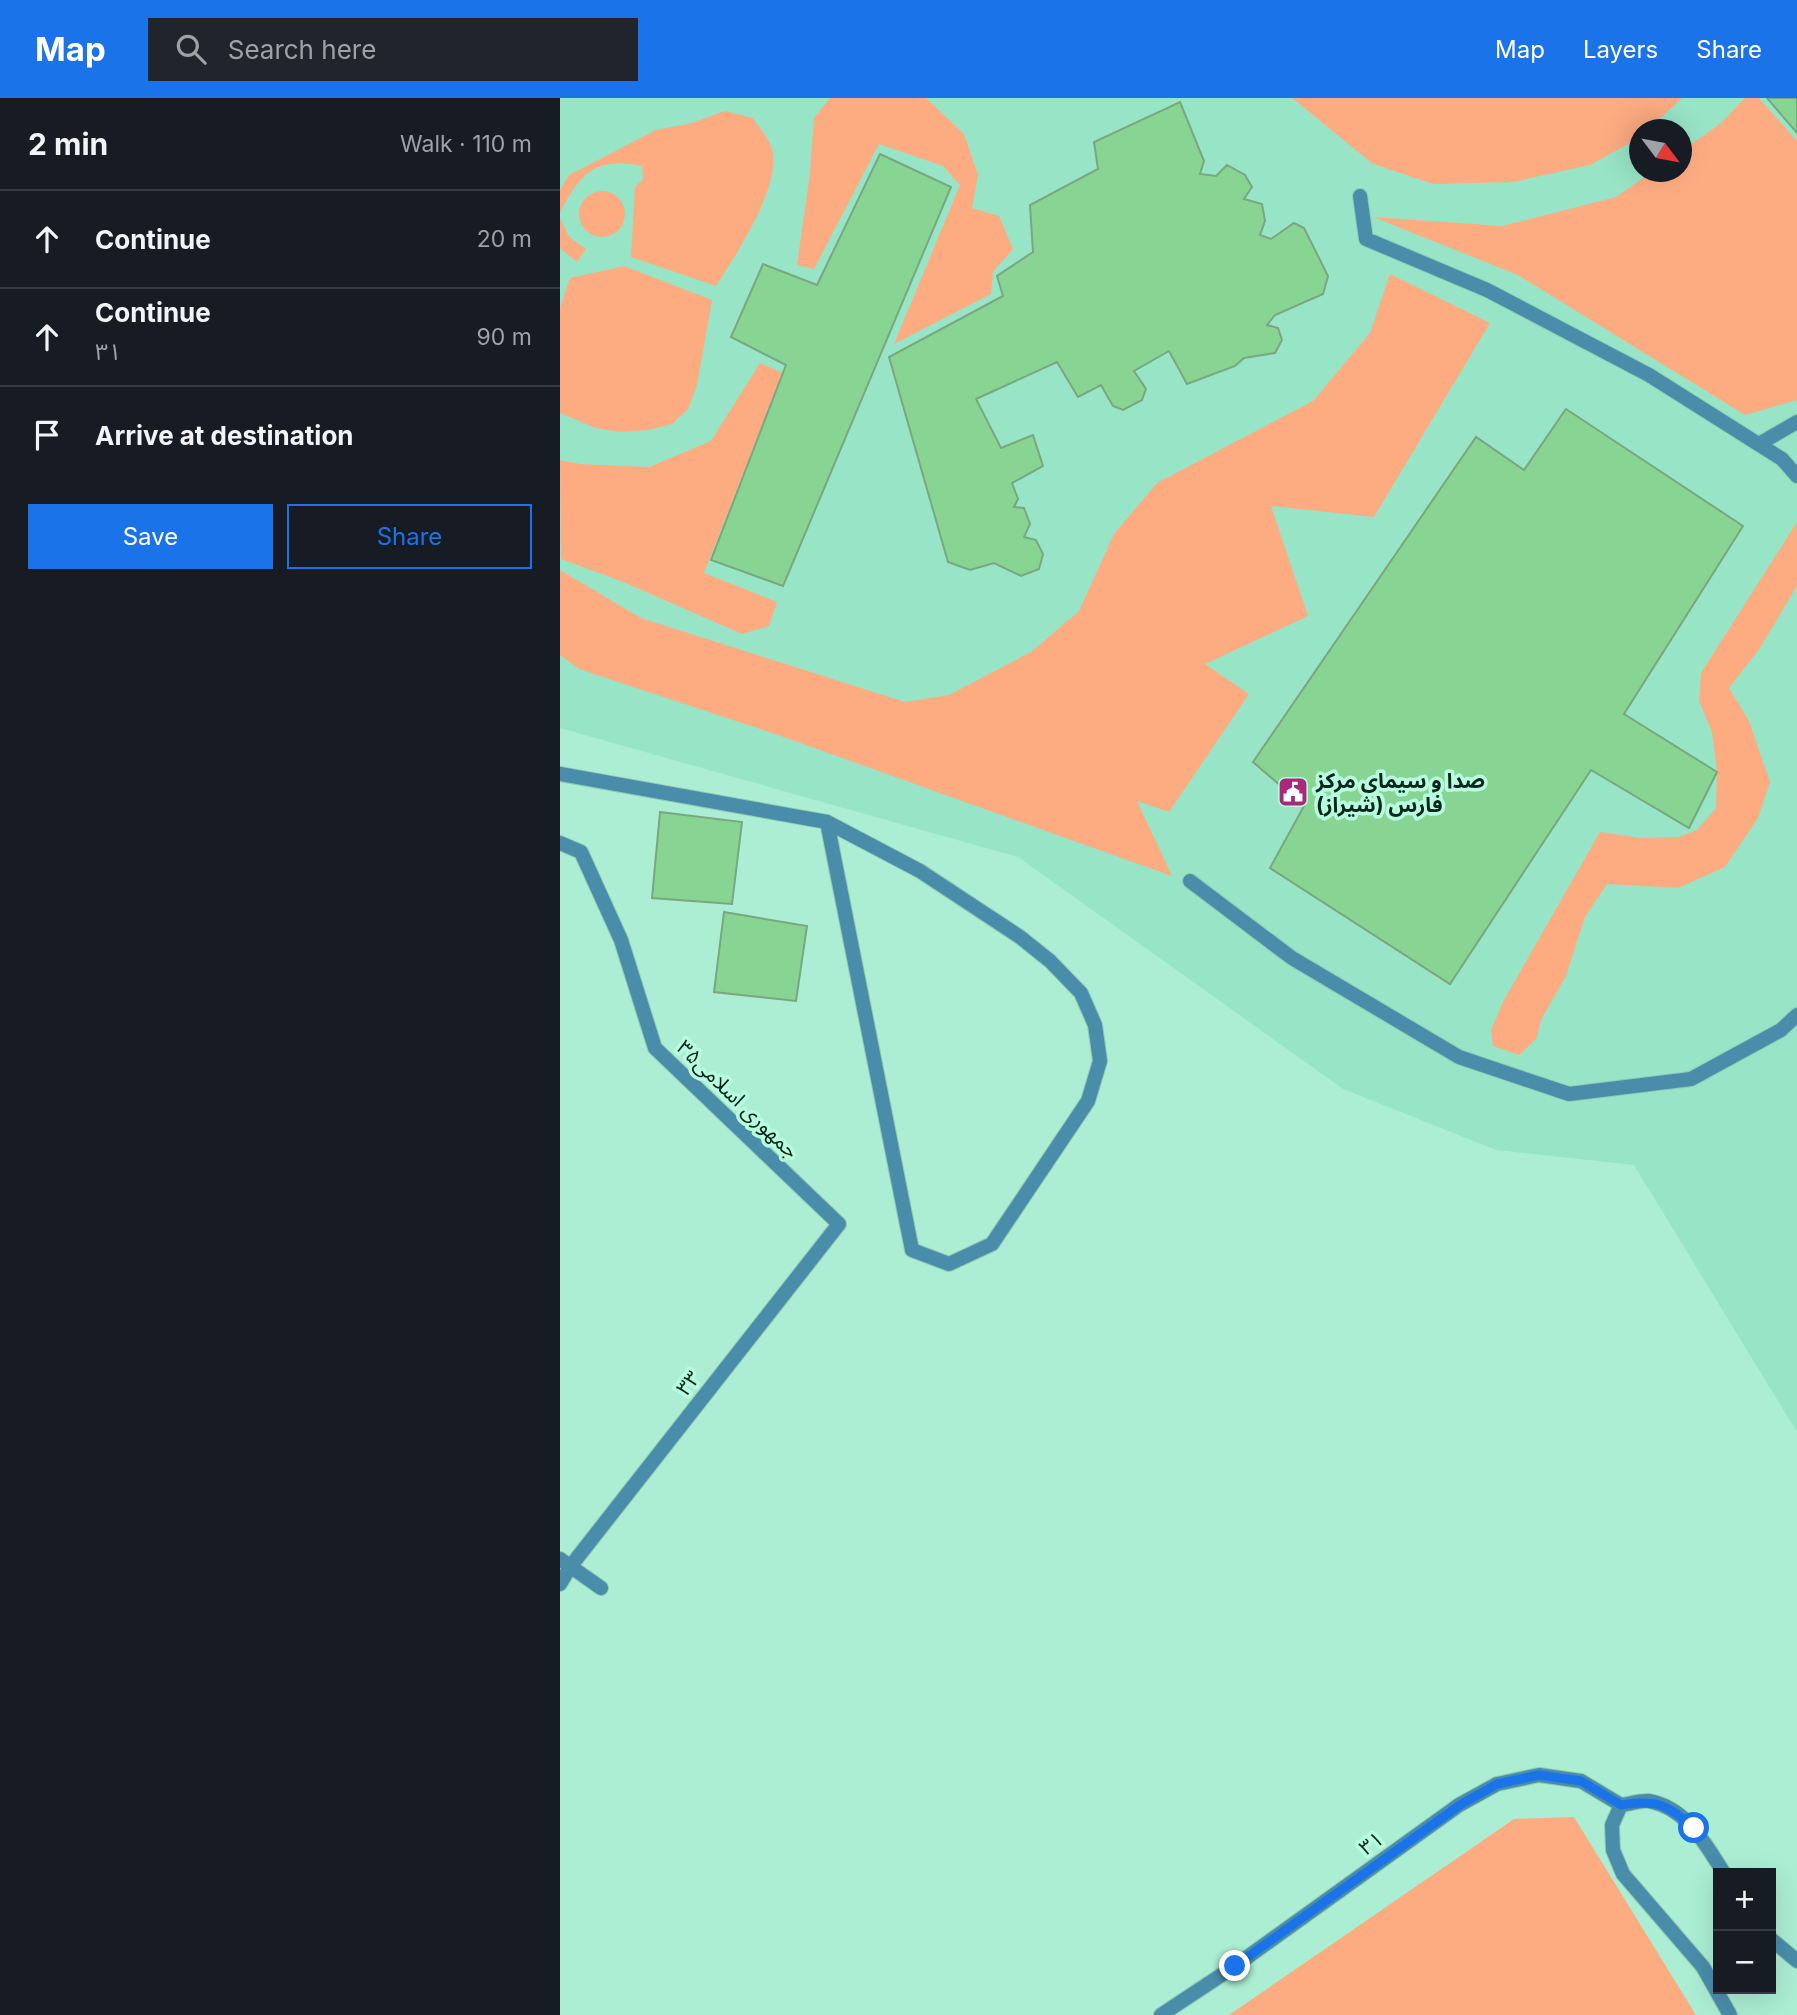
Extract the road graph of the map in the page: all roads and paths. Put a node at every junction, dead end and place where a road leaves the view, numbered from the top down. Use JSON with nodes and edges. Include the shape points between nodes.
{"nodes":[{"id":1,"x":1360,"y":195,"type":"dead end"},
{"id":2,"x":1797,"y":422,"type":"edge"},
{"id":3,"x":1759,"y":444,"type":"junction"},
{"id":4,"x":1797,"y":476,"type":"edge"},
{"id":5,"x":560,"y":774,"type":"edge"},
{"id":6,"x":827,"y":821,"type":"junction"},
{"id":7,"x":560,"y":843,"type":"edge"},
{"id":8,"x":1190,"y":881,"type":"dead end"},
{"id":9,"x":1797,"y":1014,"type":"edge"},
{"id":10,"x":839,"y":1224,"type":"joint"},
{"id":11,"x":565,"y":1563,"type":"edge"},
{"id":12,"x":560,"y":1584,"type":"edge"},
{"id":13,"x":601,"y":1588,"type":"dead end"},
{"id":14,"x":1621,"y":1805,"type":"junction"},
{"id":15,"x":1721,"y":1868,"type":"edge"},
{"id":16,"x":1776,"y":1943,"type":"edge"},
{"id":17,"x":1797,"y":1961,"type":"edge"},
{"id":18,"x":1161,"y":2015,"type":"edge"},
{"id":19,"x":1730,"y":2015,"type":"edge"}],
"edges":[{"from":1,"to":3,"type":"street","via":[[1366,239],[1487,290],[1648,375]]},
{"from":2,"to":3,"type":"street"},
{"from":3,"to":4,"type":"street"},
{"from":5,"to":6,"type":"street"},
{"from":6,"to":6,"type":"street","via":[[920,871],[1020,937],[1081,993],[1095,1025],[1100,1061],[1088,1101],[992,1244],[949,1264],[912,1250]]},
{"from":7,"to":10,"type":"street","name":"جمهوری اسلامی۳۵","via":[[581,852],[621,940],[655,1048]]},
{"from":8,"to":9,"type":"street","via":[[1292,958],[1459,1057],[1569,1094],[1691,1079],[1782,1030]]},
{"from":10,"to":11,"type":"street","name":"۳۳"},
{"from":11,"to":12,"type":"street","name":"۳۳"},
{"from":11,"to":13,"type":"street"},
{"from":14,"to":15,"type":"street","via":[[1648,1800],[1673,1810],[1694,1828]]},
{"from":14,"to":18,"type":"street","name":"۳۱","via":[[1581,1781],[1539,1775],[1497,1784],[1460,1805]]},
{"from":14,"to":19,"type":"street","via":[[1612,1825],[1613,1850],[1623,1874],[1703,1967]]},
{"from":16,"to":17,"type":"street"}]}
